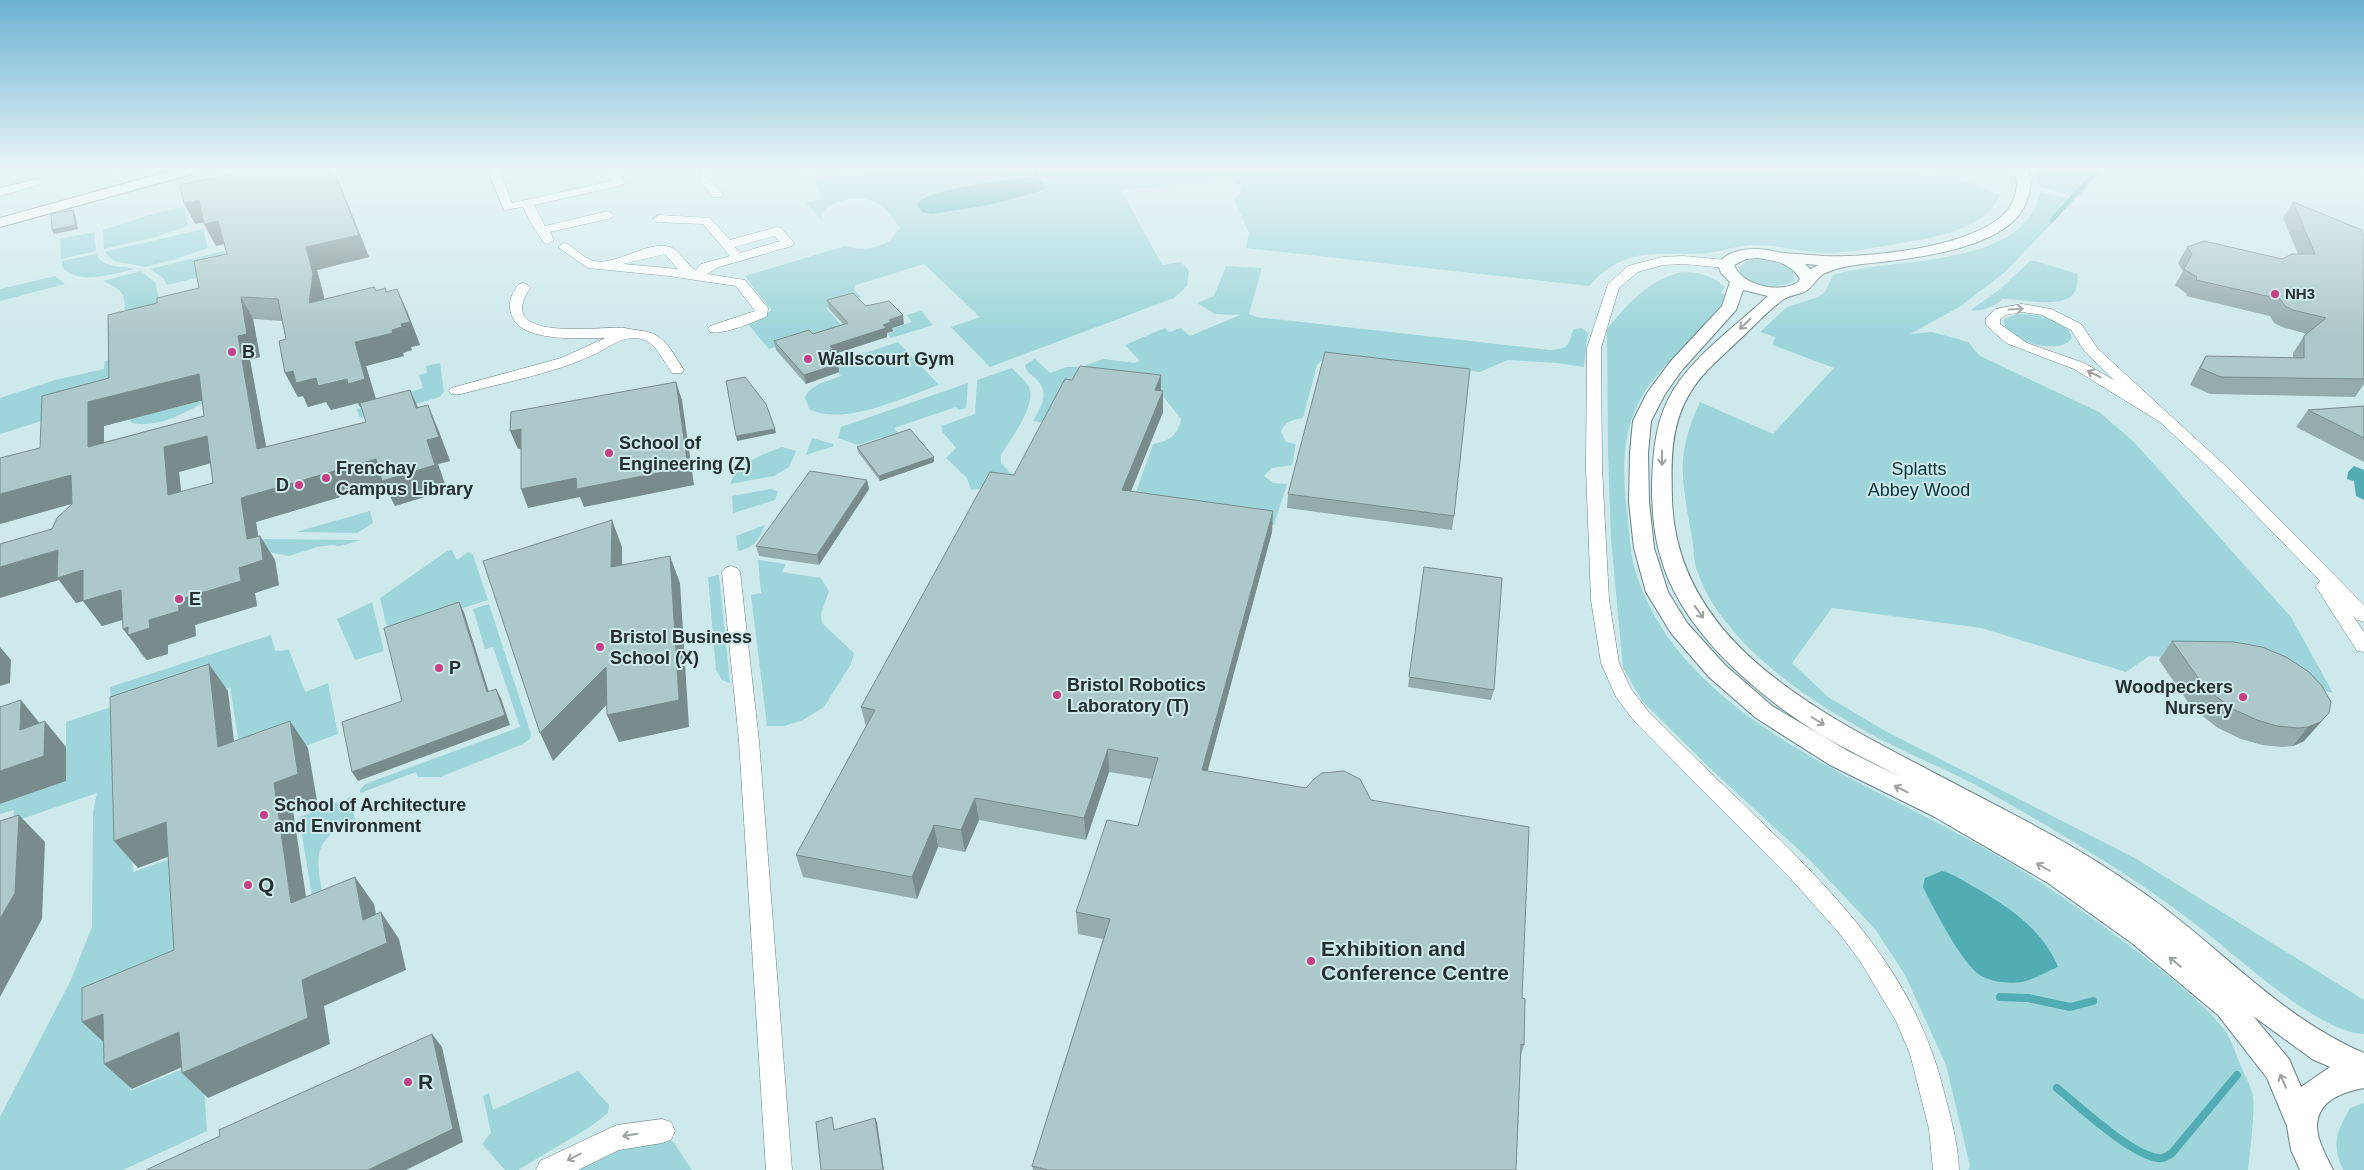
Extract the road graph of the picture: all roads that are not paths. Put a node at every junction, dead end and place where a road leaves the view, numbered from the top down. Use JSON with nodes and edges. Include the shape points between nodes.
{"nodes":[{"id":1,"x":536,"y":223,"type":"edge"},
{"id":2,"x":586,"y":223,"type":"edge"},
{"id":3,"x":705,"y":223,"type":"edge"},
{"id":4,"x":2003,"y":223,"type":"edge"},
{"id":5,"x":727,"y":245,"type":"junction"},
{"id":6,"x":564,"y":248,"type":"dead end"},
{"id":7,"x":738,"y":257,"type":"junction"},
{"id":8,"x":1780,"y":257,"type":"junction"},
{"id":9,"x":1852,"y":260,"type":"junction"},
{"id":10,"x":600,"y":266,"type":"junction"},
{"id":11,"x":1732,"y":273,"type":"junction"},
{"id":12,"x":697,"y":277,"type":"junction"},
{"id":13,"x":1808,"y":279,"type":"junction"},
{"id":14,"x":524,"y":288,"type":"dead end"},
{"id":15,"x":1782,"y":292,"type":"junction"},
{"id":16,"x":715,"y":330,"type":"dead end"},
{"id":17,"x":623,"y":332,"type":"junction"},
{"id":18,"x":2085,"y":342,"type":"junction"},
{"id":19,"x":2036,"y":350,"type":"junction"},
{"id":20,"x":677,"y":370,"type":"dead end"},
{"id":21,"x":456,"y":391,"type":"dead end"},
{"id":22,"x":2164,"y":419,"type":"junction"},
{"id":23,"x":2296,"y":547,"type":"junction"},
{"id":24,"x":731,"y":572,"type":"dead end"},
{"id":25,"x":2364,"y":616,"type":"edge"},
{"id":26,"x":2364,"y":646,"type":"edge"},
{"id":27,"x":2364,"y":1067,"type":"edge"},
{"id":28,"x":2364,"y":1074,"type":"edge"},
{"id":29,"x":662,"y":1131,"type":"dead end"},
{"id":30,"x":2307,"y":1154,"type":"edge"},
{"id":31,"x":548,"y":1170,"type":"edge"},
{"id":32,"x":779,"y":1170,"type":"edge"},
{"id":33,"x":1946,"y":1170,"type":"edge"}],
"edges":[{"from":1,"to":2,"type":"street","via":[[545,235]]},
{"from":3,"to":5,"type":"street"},
{"from":4,"to":9,"type":"street","via":[[1992,231],[1950,246]]},
{"from":5,"to":7,"type":"street"},
{"from":5,"to":7,"type":"street","via":[[777,231],[788,243]]},
{"from":6,"to":10,"type":"street","via":[[586,263]]},
{"from":7,"to":12,"type":"street","via":[[710,266]]},
{"from":8,"to":9,"type":"street"},
{"from":8,"to":11,"type":"street","via":[[1745,254],[1730,260]]},
{"from":8,"to":13,"type":"street","via":[[1800,267]]},
{"from":9,"to":13,"type":"street","via":[[1823,269]]},
{"from":10,"to":12,"type":"street"},
{"from":10,"to":12,"type":"street","via":[[655,250],[668,250],[684,269]]},
{"from":11,"to":15,"type":"street","via":[[1758,289]]},
{"from":30,"to":11,"type":"street","one_way":true,"via":[[2278,1070],[2228,1006],[2143,936],[2057,875],[1942,809],[1839,758],[1764,712],[1717,671],[1679,628],[1658,592],[1644,548],[1638,453],[1642,421],[1676,366],[1730,307]]},
{"from":11,"to":33,"type":"street","via":[[1684,260],[1662,261],[1633,269],[1613,287],[1600,325],[1593,364],[1595,524],[1600,600],[1610,663],[1623,692],[1641,716],[1820,893],[1876,964],[1920,1049],[1939,1117]]},
{"from":12,"to":16,"type":"street","via":[[740,283],[762,311],[757,317]]},
{"from":13,"to":15,"type":"street","via":[[1801,288]]},
{"from":14,"to":17,"type":"street","via":[[517,297],[516,311],[519,320],[529,327],[562,334]]},
{"from":15,"to":27,"type":"street","one_way":true,"via":[[1704,364],[1682,390],[1669,418],[1662,448],[1662,505],[1671,558],[1687,595],[1714,633],[1747,668],[1817,721],[2057,850],[2131,898],[2322,1049]]},
{"from":17,"to":20,"type":"street","via":[[652,338]]},
{"from":17,"to":21,"type":"street","via":[[606,344],[578,356]]},
{"from":18,"to":19,"type":"street","via":[[2074,350]]},
{"from":19,"to":18,"type":"street","one_way":true,"via":[[1999,333],[1993,325],[1993,318],[2011,309],[2052,314],[2075,326],[2082,332]]},
{"from":18,"to":22,"type":"street"},
{"from":22,"to":19,"type":"street","one_way":true,"via":[[2110,382]]},
{"from":22,"to":23,"type":"street","via":[[2226,475]]},
{"from":23,"to":25,"type":"street"},
{"from":23,"to":26,"type":"street"},
{"from":24,"to":32,"type":"street","via":[[749,741]]},
{"from":28,"to":30,"type":"street","via":[[2338,1078],[2311,1097]]},
{"from":29,"to":31,"type":"street","one_way":true,"via":[[617,1138]]}]}
